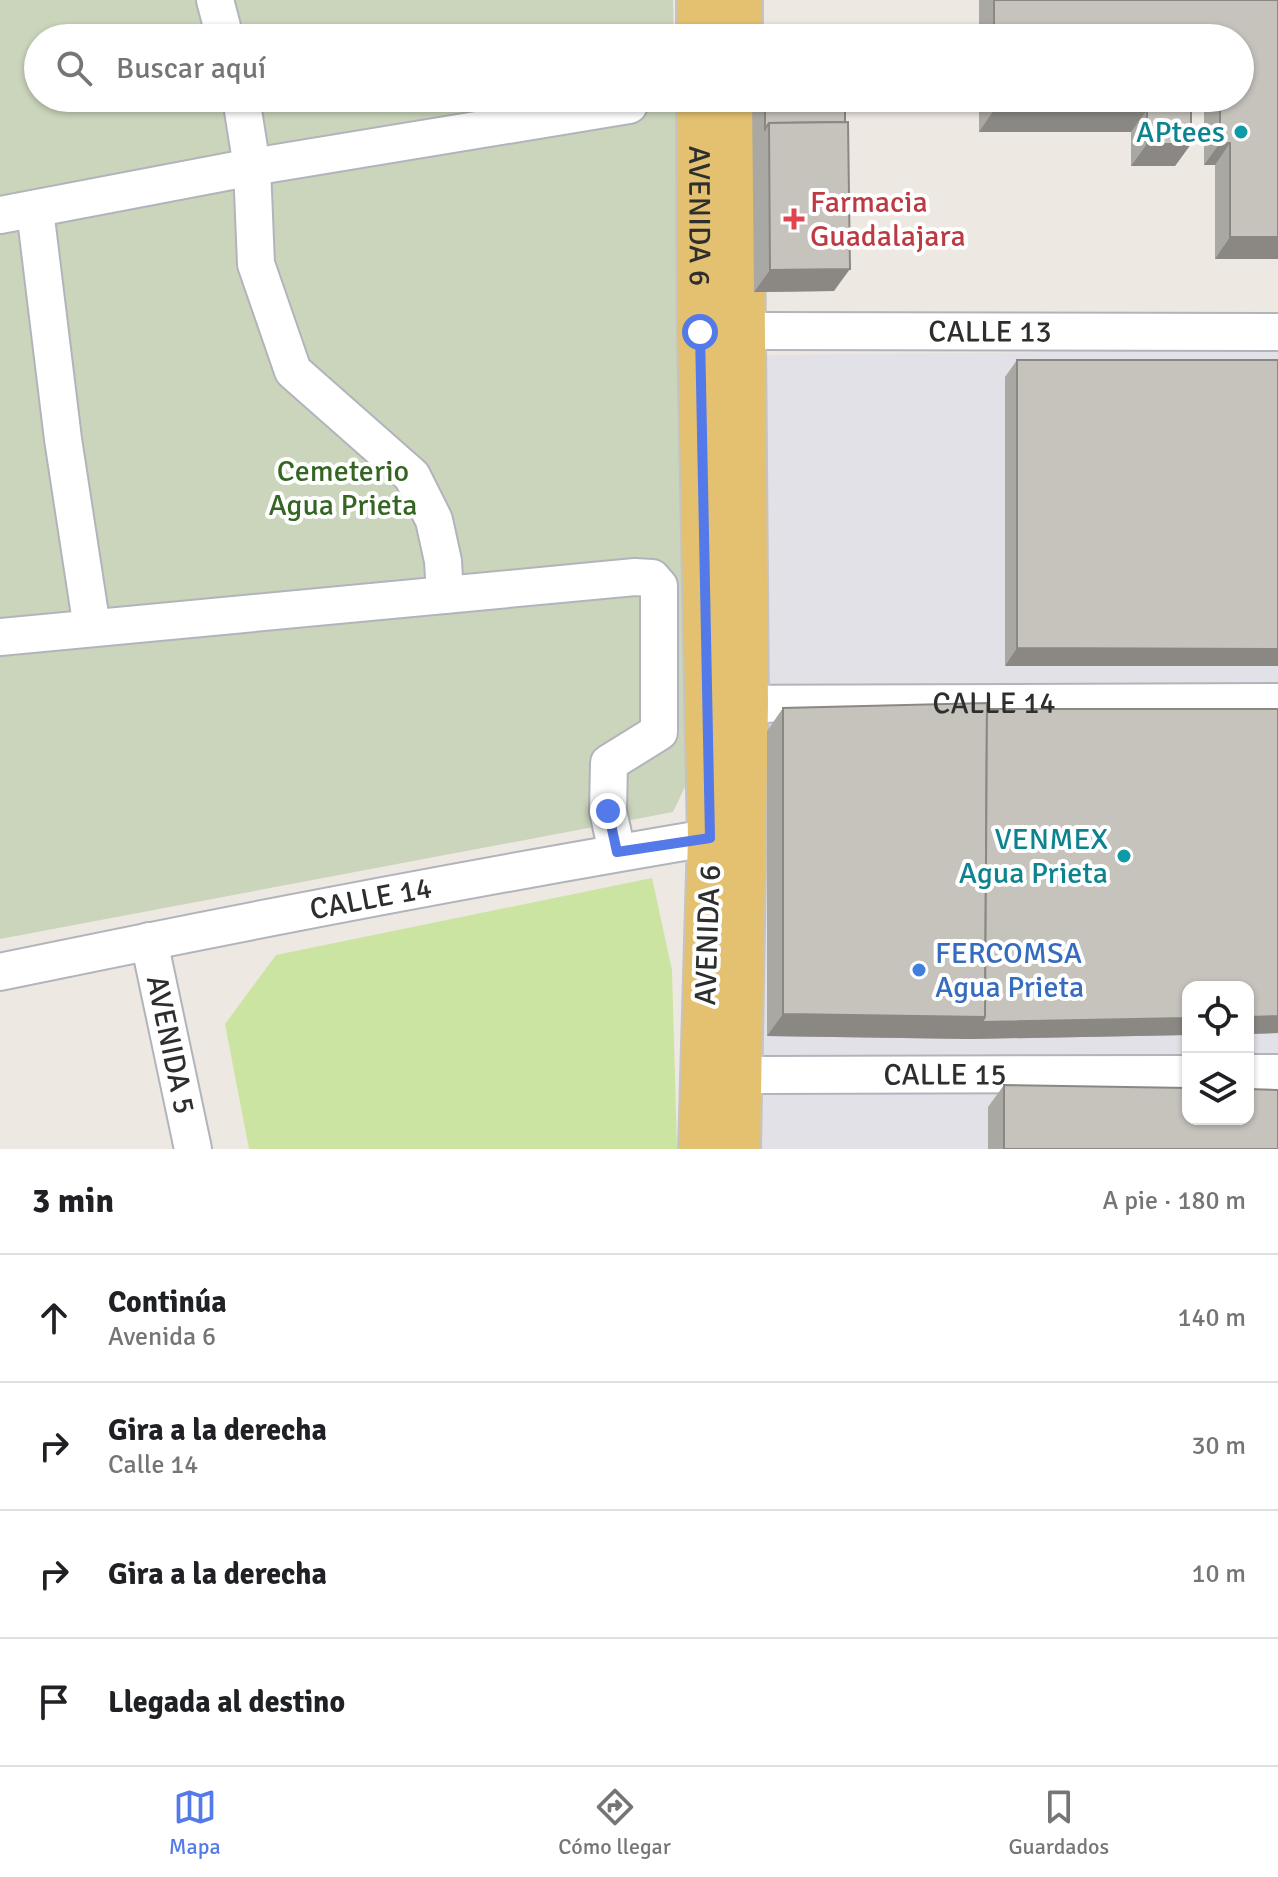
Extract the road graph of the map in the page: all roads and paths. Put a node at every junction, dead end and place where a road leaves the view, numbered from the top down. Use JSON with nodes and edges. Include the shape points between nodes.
{"nodes":[{"id":1,"x":215,"y":0,"type":"edge"},
{"id":2,"x":699,"y":0,"type":"edge"},
{"id":3,"x":740,"y":0,"type":"edge"},
{"id":4,"x":221,"y":24,"type":"edge"},
{"id":5,"x":699,"y":24,"type":"edge"},
{"id":6,"x":740,"y":24,"type":"edge"},
{"id":7,"x":243,"y":112,"type":"edge"},
{"id":8,"x":586,"y":112,"type":"edge"},
{"id":9,"x":700,"y":112,"type":"edge"},
{"id":10,"x":740,"y":112,"type":"edge"},
{"id":11,"x":252,"y":167,"type":"junction"},
{"id":12,"x":35,"y":210,"type":"junction"},
{"id":13,"x":0,"y":215,"type":"edge"},
{"id":14,"x":721,"y":331,"type":"junction"},
{"id":15,"x":1278,"y":332,"type":"edge"},
{"id":16,"x":445,"y":595,"type":"junction"},
{"id":17,"x":92,"y":628,"type":"junction"},
{"id":18,"x":0,"y":637,"type":"edge"},
{"id":19,"x":1278,"y":702,"type":"edge"},
{"id":20,"x":727,"y":704,"type":"junction"},
{"id":21,"x":727,"y":835,"type":"junction"},
{"id":22,"x":617,"y":852,"type":"junction"},
{"id":23,"x":149,"y":941,"type":"junction"},
{"id":24,"x":0,"y":972,"type":"edge"},
{"id":25,"x":1254,"y":1073,"type":"edge"},
{"id":26,"x":1278,"y":1073,"type":"edge"},
{"id":27,"x":1182,"y":1074,"type":"edge"},
{"id":28,"x":721,"y":1075,"type":"junction"},
{"id":29,"x":193,"y":1149,"type":"edge"},
{"id":30,"x":701,"y":1149,"type":"edge"},
{"id":31,"x":738,"y":1149,"type":"edge"}],
"edges":[{"from":1,"to":4,"type":"street"},
{"from":2,"to":5,"type":"main road"},
{"from":3,"to":6,"type":"main road"},
{"from":7,"to":11,"type":"street"},
{"from":8,"to":11,"type":"street"},
{"from":9,"to":14,"type":"main road","name":"AVENIDA 6"},
{"from":10,"to":14,"type":"main road","name":"AVENIDA 6"},
{"from":11,"to":12,"type":"street"},
{"from":11,"to":16,"type":"street","via":[[256,264],[293,371],[412,476],[434,520]]},
{"from":12,"to":13,"type":"street"},
{"from":12,"to":17,"type":"street"},
{"from":14,"to":15,"type":"street","name":"CALLE 13"},
{"from":14,"to":20,"type":"main road","name":"AVENIDA 6"},
{"from":16,"to":17,"type":"street"},
{"from":16,"to":22,"type":"street","via":[[635,577],[652,578],[659,586],[659,732],[609,763],[608,811]]},
{"from":17,"to":18,"type":"street"},
{"from":19,"to":20,"type":"street","name":"CALLE 14"},
{"from":20,"to":21,"type":"main road","name":"AVENIDA 6"},
{"from":21,"to":22,"type":"street","name":"CALLE 14"},
{"from":21,"to":28,"type":"main road","name":"AVENIDA 6"},
{"from":22,"to":23,"type":"street","name":"CALLE 14"},
{"from":23,"to":24,"type":"street","name":"CALLE 14"},
{"from":23,"to":29,"type":"street","name":"AVENIDA 5"},
{"from":25,"to":26,"type":"street"},
{"from":27,"to":28,"type":"street","name":"CALLE 15"},
{"from":28,"to":30,"type":"main road","name":"AVENIDA 6"},
{"from":28,"to":31,"type":"main road","name":"AVENIDA 6"}]}
